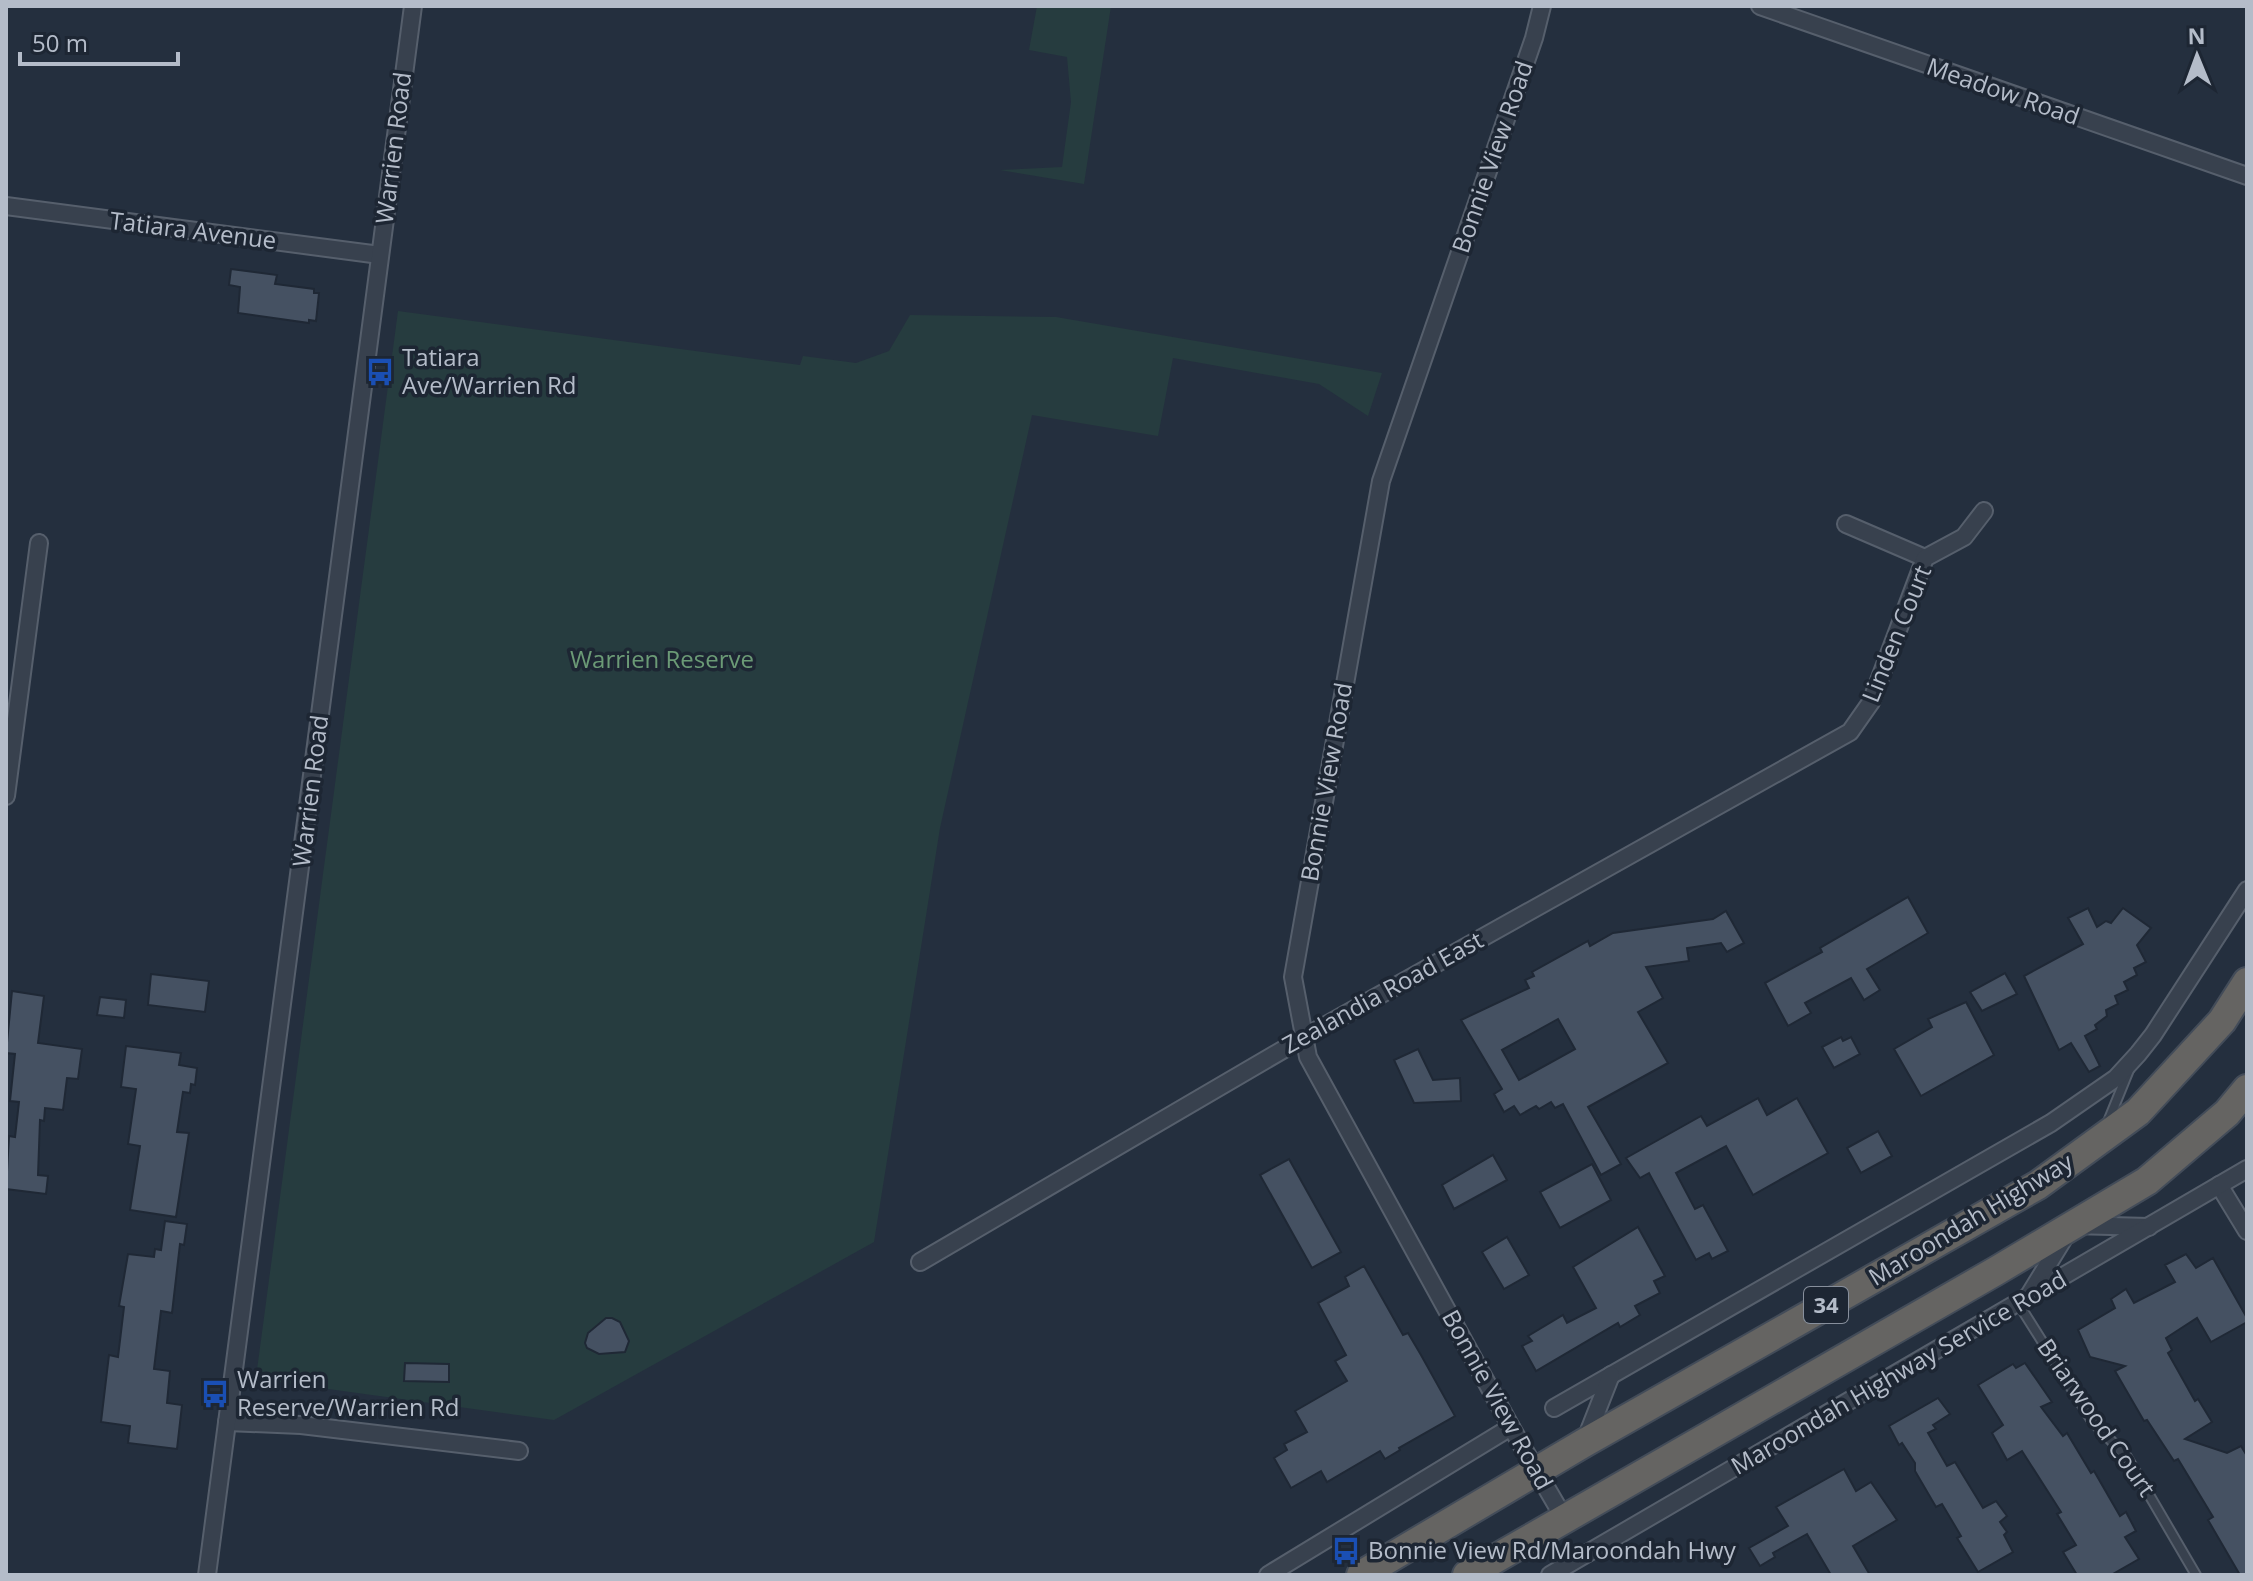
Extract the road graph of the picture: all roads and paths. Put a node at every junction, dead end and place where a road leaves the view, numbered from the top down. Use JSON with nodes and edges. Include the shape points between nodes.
{"nodes":[{"id":1,"x":413,"y":6,"type":"edge"},
{"id":2,"x":1542,"y":6,"type":"edge"},
{"id":3,"x":1760,"y":6,"type":"edge"},
{"id":4,"x":2247,"y":176,"type":"edge"},
{"id":5,"x":6,"y":206,"type":"edge"},
{"id":6,"x":380,"y":255,"type":"junction"},
{"id":7,"x":1984,"y":511,"type":"dead end"},
{"id":8,"x":1846,"y":524,"type":"dead end"},
{"id":9,"x":39,"y":543,"type":"dead end"},
{"id":10,"x":1925,"y":558,"type":"junction"},
{"id":11,"x":1850,"y":732,"type":"joint"},
{"id":12,"x":6,"y":796,"type":"edge"},
{"id":13,"x":2247,"y":890,"type":"edge"},
{"id":14,"x":2247,"y":982,"type":"edge"},
{"id":15,"x":1303,"y":1038,"type":"junction"},
{"id":16,"x":2134,"y":1058,"type":"junction"},
{"id":17,"x":2247,"y":1089,"type":"edge"},
{"id":18,"x":2101,"y":1140,"type":"junction"},
{"id":19,"x":2247,"y":1169,"type":"edge"},
{"id":20,"x":2219,"y":1185,"type":"junction"},
{"id":21,"x":2072,"y":1225,"type":"junction"},
{"id":22,"x":2150,"y":1227,"type":"junction"},
{"id":23,"x":2247,"y":1231,"type":"edge"},
{"id":24,"x":920,"y":1262,"type":"dead end"},
{"id":25,"x":2022,"y":1301,"type":"junction"},
{"id":26,"x":1611,"y":1375,"type":"junction"},
{"id":27,"x":1554,"y":1408,"type":"dead end"},
{"id":28,"x":227,"y":1422,"type":"junction"},
{"id":29,"x":1511,"y":1427,"type":"junction"},
{"id":30,"x":1584,"y":1443,"type":"junction"},
{"id":31,"x":519,"y":1451,"type":"dead end"},
{"id":32,"x":1537,"y":1473,"type":"junction"},
{"id":33,"x":1564,"y":1518,"type":"junction"},
{"id":34,"x":207,"y":1575,"type":"edge"},
{"id":35,"x":1268,"y":1575,"type":"edge"},
{"id":36,"x":1361,"y":1575,"type":"edge"},
{"id":37,"x":1467,"y":1575,"type":"edge"},
{"id":38,"x":1550,"y":1575,"type":"edge"},
{"id":39,"x":2196,"y":1575,"type":"edge"}],
"edges":[{"from":1,"to":6,"type":"street","name":"Warrien Road"},
{"from":2,"to":15,"type":"street","name":"Bonnie View Road","via":[[1381,481],[1293,977]]},
{"from":3,"to":4,"type":"street","name":"Meadow Road"},
{"from":5,"to":6,"type":"street","name":"Tatiara Avenue"},
{"from":6,"to":28,"type":"street","name":"Warrien Road"},
{"from":7,"to":10,"type":"street","name":"Linden Court","via":[[1964,537]]},
{"from":8,"to":10,"type":"street"},
{"from":9,"to":12,"type":"street"},
{"from":10,"to":11,"type":"street","name":"Linden Court","via":[[1871,702]]},
{"from":11,"to":15,"type":"street","name":"Zealandia Road East"},
{"from":13,"to":16,"type":"street"},
{"from":14,"to":18,"type":"highway","name":"Maroondah Highway","number":"34","via":[[2222,1021],[2138,1112]]},
{"from":15,"to":24,"type":"street","name":"Zealandia Road East"},
{"from":15,"to":29,"type":"street","name":"Bonnie View Road","via":[[1308,1057]]},
{"from":16,"to":18,"type":"lane"},
{"from":16,"to":26,"type":"street","via":[[2116,1078],[2051,1123]]},
{"from":17,"to":21,"type":"highway","number":"34","via":[[2227,1113],[2147,1181]]},
{"from":18,"to":30,"type":"highway","name":"Maroondah Highway","number":"34","via":[[2038,1185]]},
{"from":19,"to":20,"type":"street","name":"Maroondah Highway Service Road"},
{"from":20,"to":22,"type":"street","name":"Maroondah Highway Service Road"},
{"from":20,"to":23,"type":"street"},
{"from":21,"to":22,"type":"street"},
{"from":21,"to":25,"type":"street"},
{"from":21,"to":33,"type":"highway","number":"34"},
{"from":22,"to":25,"type":"street","name":"Maroondah Highway Service Road"},
{"from":25,"to":38,"type":"street","name":"Maroondah Highway Service Road"},
{"from":25,"to":39,"type":"lane","name":"Briarwood Court","via":[[2092,1421],[2127,1457]]},
{"from":26,"to":27,"type":"street"},
{"from":26,"to":30,"type":"street"},
{"from":28,"to":31,"type":"street","via":[[301,1425]]},
{"from":28,"to":34,"type":"street","name":"Warrien Road"},
{"from":29,"to":32,"type":"street","name":"Bonnie View Road"},
{"from":29,"to":35,"type":"street"},
{"from":30,"to":32,"type":"highway","name":"Maroondah Highway","number":"34"},
{"from":32,"to":33,"type":"street","name":"Bonnie View Road"},
{"from":32,"to":36,"type":"highway","name":"Maroondah Highway","number":"34"},
{"from":33,"to":37,"type":"highway","number":"34"}]}
